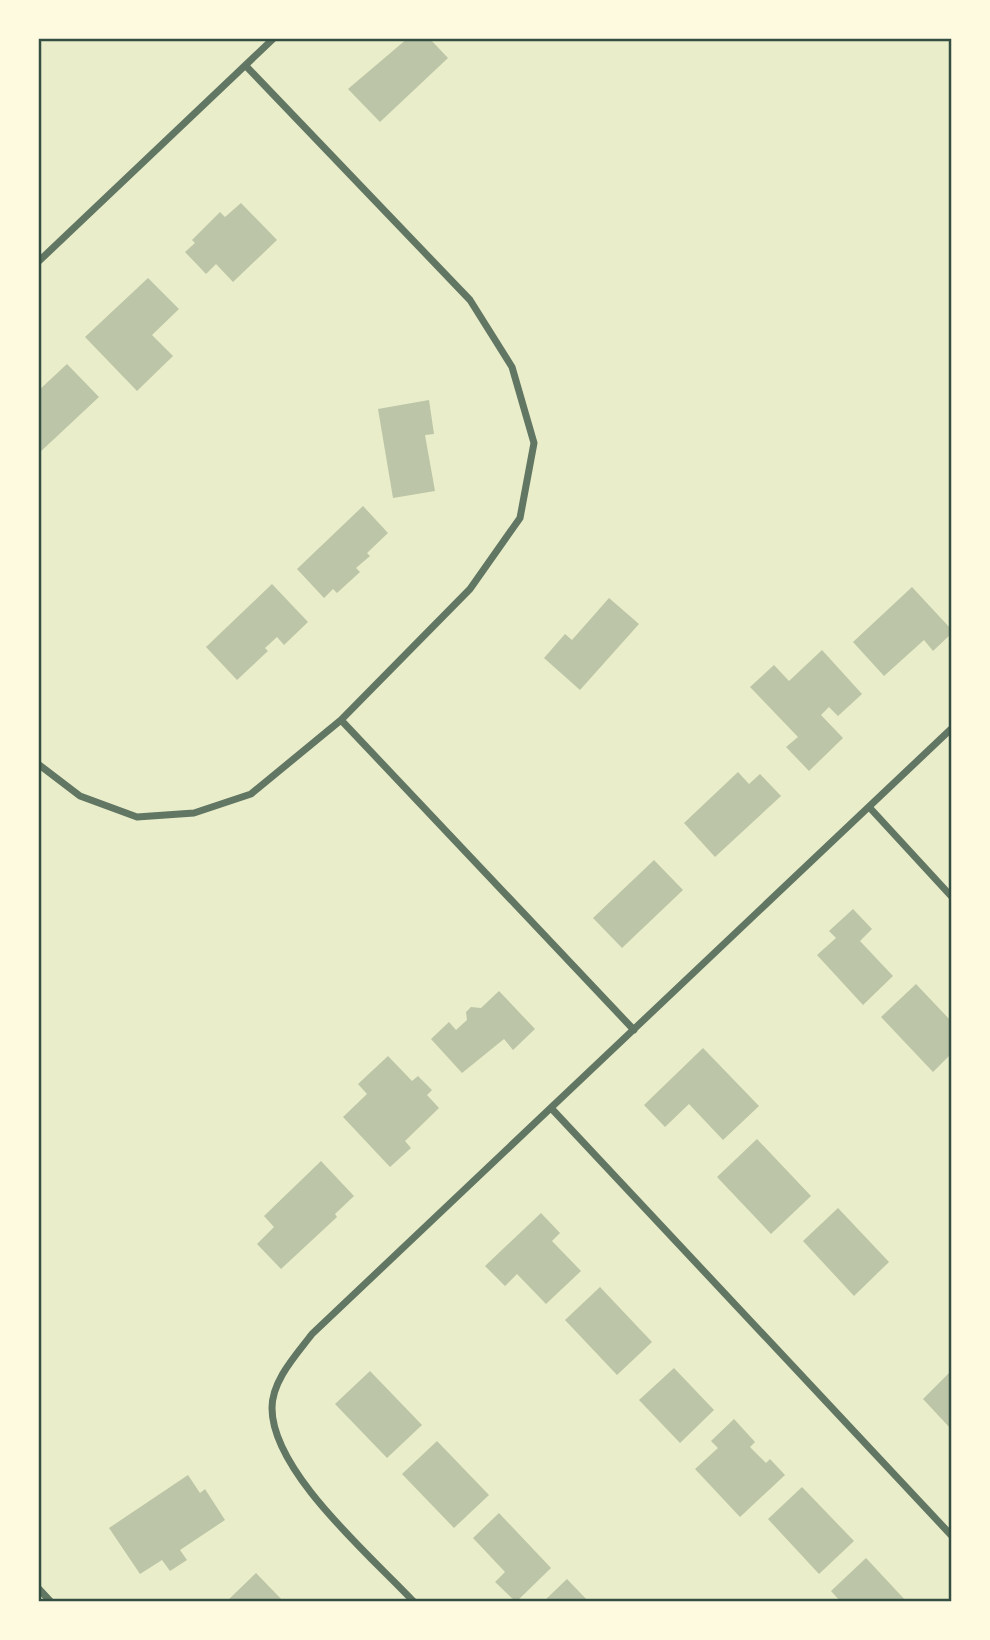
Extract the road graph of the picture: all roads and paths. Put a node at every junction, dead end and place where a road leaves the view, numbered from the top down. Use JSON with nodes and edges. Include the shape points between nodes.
{"nodes":[{"id":1,"x":274,"y":38,"type":"edge"},
{"id":2,"x":246,"y":66,"type":"junction"},
{"id":3,"x":38,"y":262,"type":"edge"},
{"id":4,"x":341,"y":720,"type":"junction"},
{"id":5,"x":951,"y":730,"type":"edge"},
{"id":6,"x":38,"y":764,"type":"edge"},
{"id":7,"x":870,"y":808,"type":"junction"},
{"id":8,"x":951,"y":896,"type":"edge"},
{"id":9,"x":634,"y":1030,"type":"junction"},
{"id":10,"x":551,"y":1108,"type":"junction"},
{"id":11,"x":951,"y":1535,"type":"edge"},
{"id":12,"x":38,"y":1588,"type":"edge"},
{"id":13,"x":51,"y":1601,"type":"edge"},
{"id":14,"x":414,"y":1601,"type":"edge"}],
"edges":[{"from":1,"to":2,"type":"street"},
{"from":2,"to":3,"type":"street"},
{"from":2,"to":4,"type":"street","via":[[470,300],[512,367],[534,443],[520,518],[470,589]]},
{"from":4,"to":6,"type":"street","via":[[251,794],[194,813],[137,817],[80,796]]},
{"from":4,"to":9,"type":"street"},
{"from":5,"to":7,"type":"street"},
{"from":7,"to":8,"type":"street"},
{"from":7,"to":9,"type":"street"},
{"from":9,"to":10,"type":"street"},
{"from":10,"to":11,"type":"street"},
{"from":10,"to":14,"type":"street","via":[[312,1334],[285,1369],[272,1406],[279,1445],[302,1482]]},
{"from":12,"to":13,"type":"street"}]}
